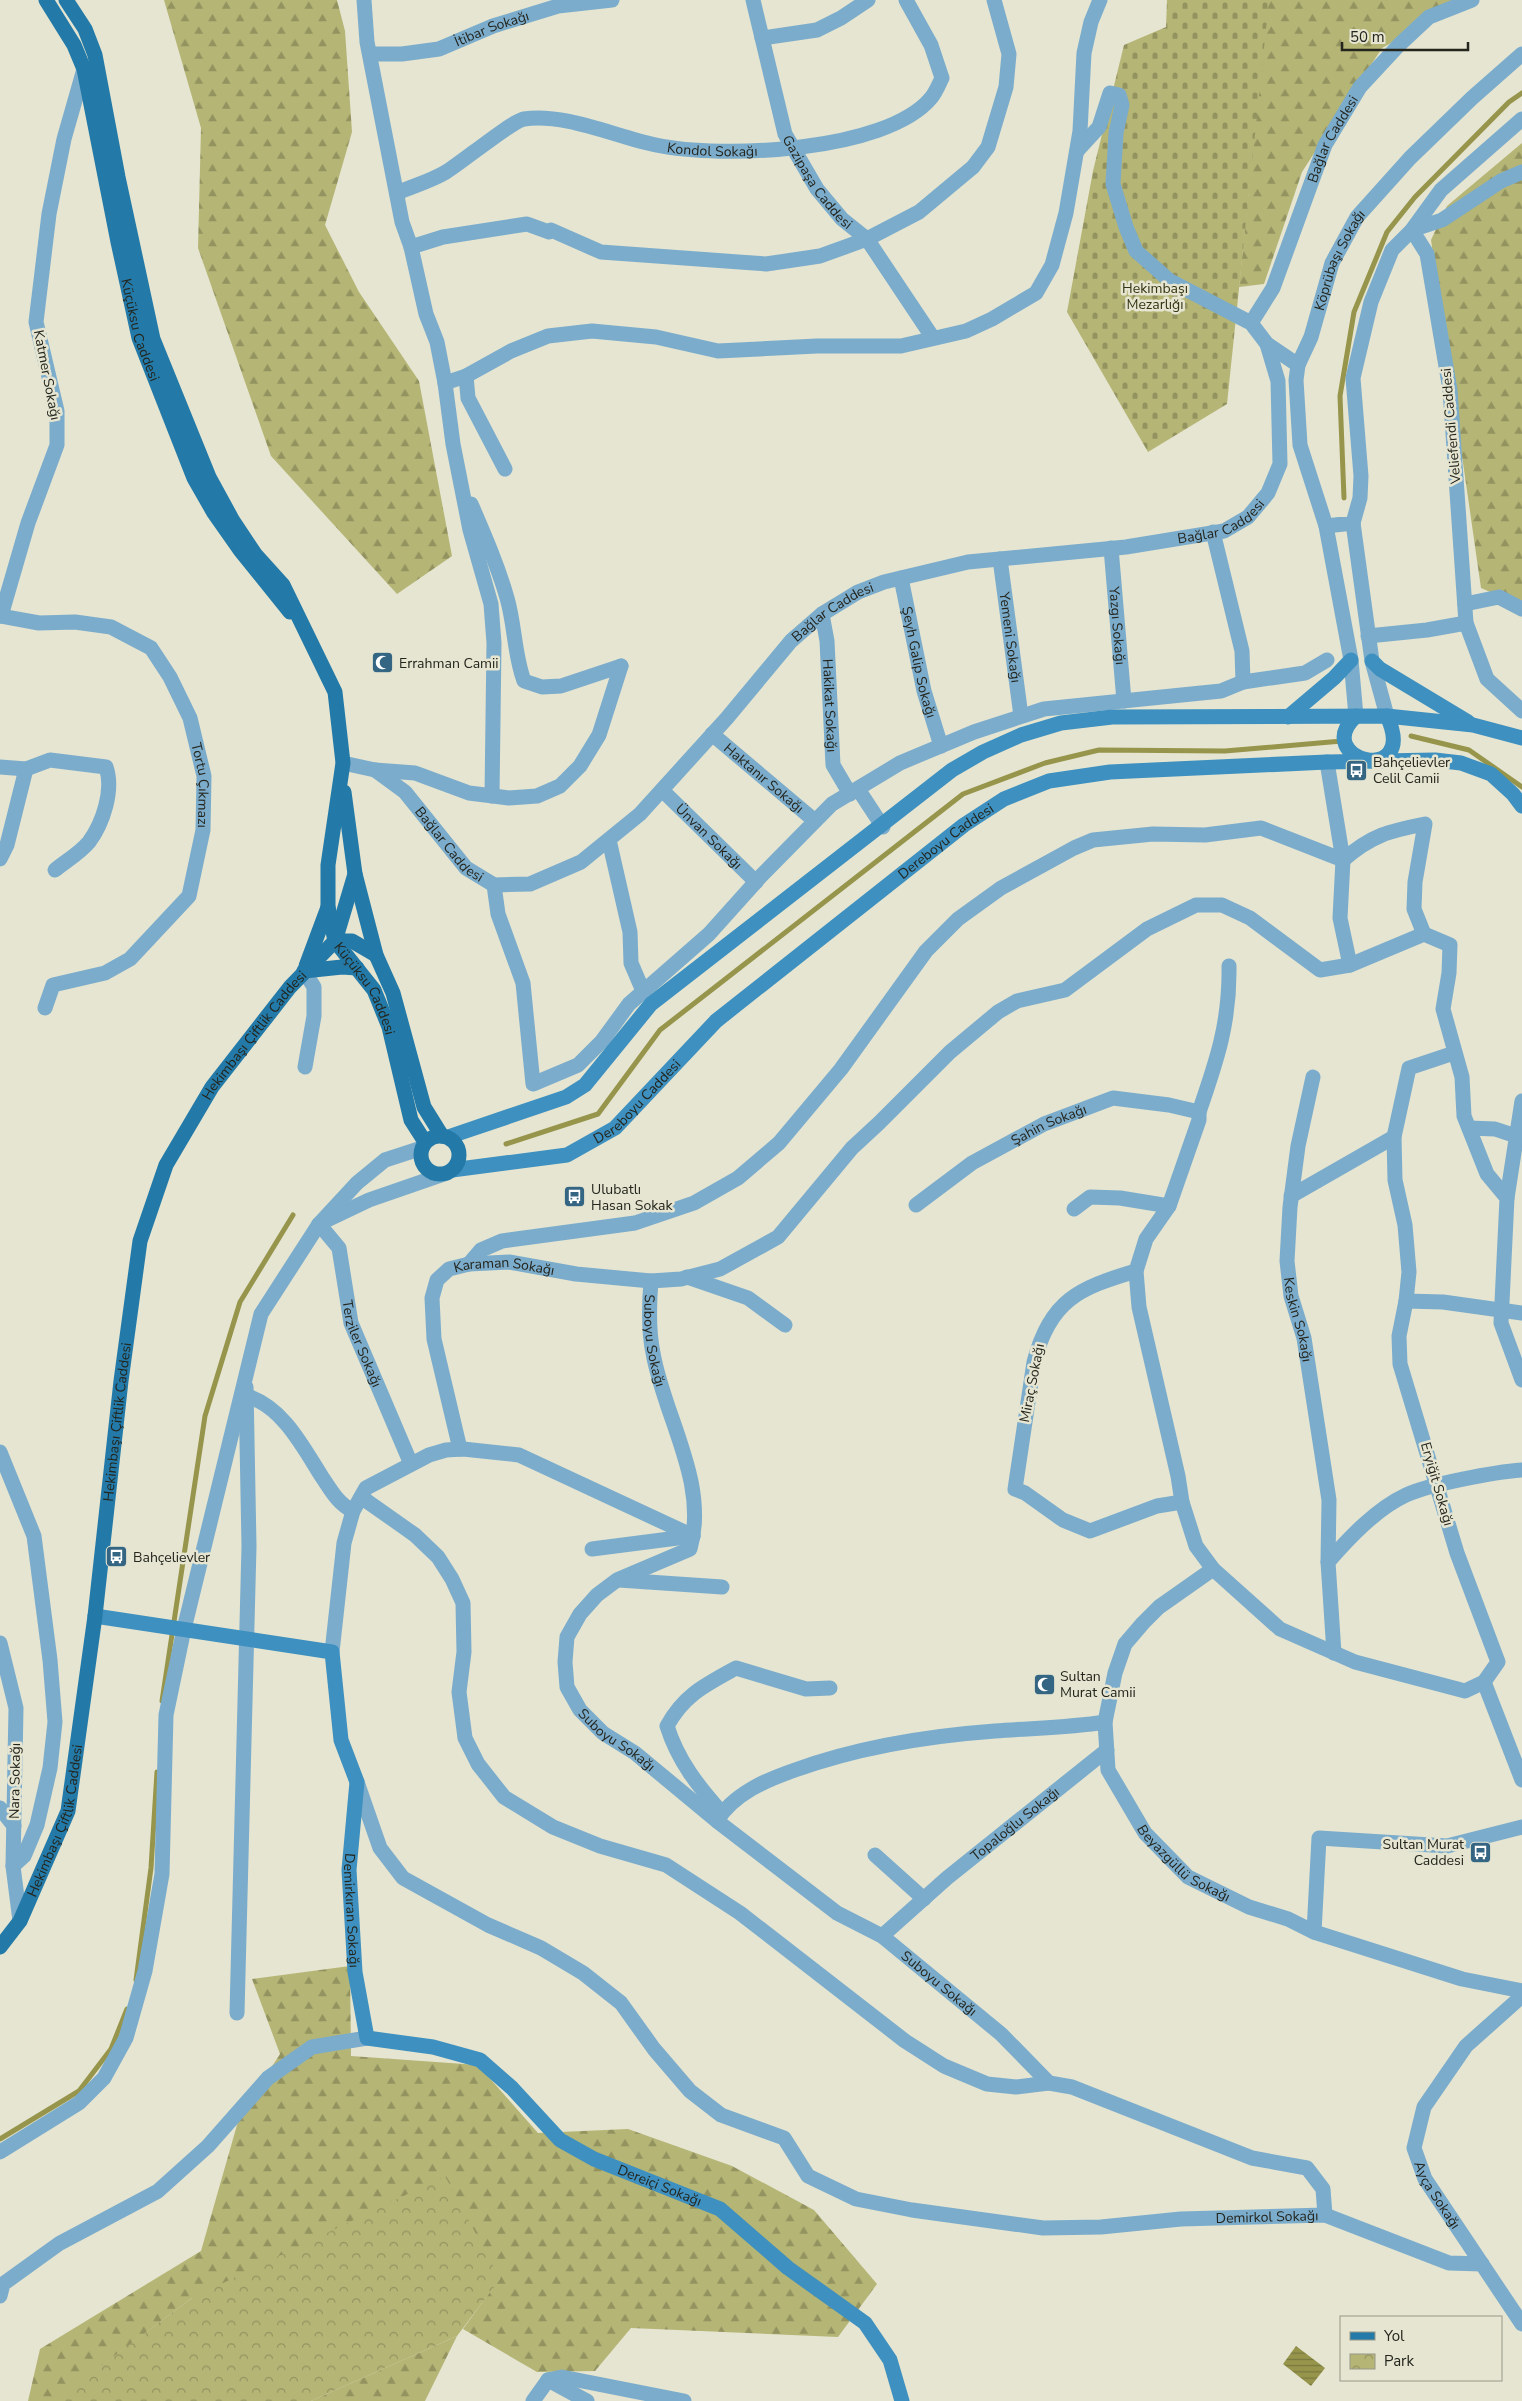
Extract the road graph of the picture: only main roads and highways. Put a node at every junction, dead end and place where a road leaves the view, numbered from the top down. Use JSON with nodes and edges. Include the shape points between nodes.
{"nodes":[{"id":1,"x":46,"y":0,"type":"edge"},
{"id":2,"x":66,"y":0,"type":"edge"},
{"id":3,"x":305,"y":630,"type":"junction"},
{"id":4,"x":1351,"y":660,"type":"road end"},
{"id":5,"x":1372,"y":661,"type":"road end"},
{"id":6,"x":1356,"y":716,"type":"junction"},
{"id":7,"x":1387,"y":716,"type":"junction"},
{"id":8,"x":1288,"y":717,"type":"junction"},
{"id":9,"x":1473,"y":725,"type":"junction"},
{"id":10,"x":1522,"y":738,"type":"edge"},
{"id":11,"x":1372,"y":761,"type":"junction"},
{"id":12,"x":342,"y":769,"type":"junction"},
{"id":13,"x":1522,"y":806,"type":"edge"},
{"id":14,"x":355,"y":874,"type":"junction"},
{"id":15,"x":328,"y":907,"type":"junction"},
{"id":16,"x":335,"y":941,"type":"junction"},
{"id":17,"x":376,"y":956,"type":"junction"},
{"id":18,"x":357,"y":968,"type":"junction"},
{"id":19,"x":304,"y":971,"type":"junction"},
{"id":20,"x":445,"y":1136,"type":"junction"},
{"id":21,"x":423,"y":1145,"type":"junction"},
{"id":22,"x":449,"y":1172,"type":"junction"},
{"id":23,"x":95,"y":1616,"type":"junction"},
{"id":24,"x":0,"y":1946,"type":"edge"},
{"id":25,"x":366,"y":2038,"type":"joint"},
{"id":26,"x":902,"y":2401,"type":"edge"}],
"edges":[{"from":1,"to":3,"type":"main road","name":"Küçüksu Caddesi","via":[[84,69],[139,338],[191,469],[214,513],[240,550]]},
{"from":2,"to":3,"type":"main road","name":"Küçüksu Caddesi","via":[[95,55],[152,339],[209,477],[255,554],[283,585]]},
{"from":3,"to":12,"type":"main road","name":"Küçüksu Caddesi","via":[[335,692]]},
{"from":4,"to":8,"type":"main road"},
{"from":5,"to":9,"type":"main road","via":[[1380,670]]},
{"from":6,"to":7,"type":"main road"},
{"from":6,"to":8,"type":"main road"},
{"from":6,"to":11,"type":"main road","via":[[1346,729],[1346,745],[1356,757]]},
{"from":7,"to":9,"type":"main road"},
{"from":7,"to":11,"type":"main road","via":[[1394,733],[1391,749],[1380,760]]},
{"from":8,"to":20,"type":"main road","via":[[1112,717],[1061,723],[1021,734],[984,752],[952,770],[651,1004],[585,1086],[566,1097]]},
{"from":9,"to":10,"type":"main road"},
{"from":11,"to":13,"type":"main road","name":"Dereboyu Caddesi","via":[[1461,763],[1491,774]]},
{"from":11,"to":22,"type":"main road","name":"Dereboyu Caddesi","via":[[1110,772],[1049,781],[1004,799],[964,825],[716,1022],[615,1128],[567,1155]]},
{"from":12,"to":14,"type":"main road","name":"Küçüksu Caddesi"},
{"from":12,"to":15,"type":"main road","name":"Küçüksu Caddesi","via":[[328,865]]},
{"from":14,"to":16,"type":"main road"},
{"from":14,"to":17,"type":"main road","name":"Küçüksu Caddesi"},
{"from":15,"to":16,"type":"main road","name":"Küçüksu Caddesi"},
{"from":15,"to":19,"type":"main road"},
{"from":16,"to":17,"type":"main road","via":[[352,941]]},
{"from":16,"to":18,"type":"main road","name":"Küçüksu Caddesi"},
{"from":16,"to":19,"type":"main road","name":"Hekimbaşı Çiftlik Caddesi"},
{"from":17,"to":20,"type":"main road","name":"Küçüksu Caddesi","via":[[393,993],[424,1107]]},
{"from":18,"to":19,"type":"main road"},
{"from":18,"to":21,"type":"main road","name":"Küçüksu Caddesi","via":[[374,990],[389,1027],[411,1120]]},
{"from":19,"to":23,"type":"main road","name":"Hekimbaşı Çiftlik Caddesi","via":[[212,1087],[166,1165],[140,1241]]},
{"from":20,"to":21,"type":"main road","via":[[435,1136]]},
{"from":20,"to":22,"type":"main road","via":[[459,1152],[457,1165]]},
{"from":21,"to":22,"type":"main road","via":[[421,1160],[428,1170],[440,1174]]},
{"from":23,"to":24,"type":"main road","name":"Hekimbaşı Çiftlik Caddesi","via":[[68,1811],[20,1921]]},
{"from":23,"to":25,"type":"main road","name":"Demirkıran Sokağı","via":[[332,1652],[342,1740],[357,1782],[348,1870],[355,1972]]},
{"from":25,"to":26,"type":"main road","name":"Dereiçi Sokağı","via":[[433,2047],[480,2060],[512,2088],[560,2140],[594,2159],[720,2208],[788,2268],[865,2323],[890,2360]]}]}
